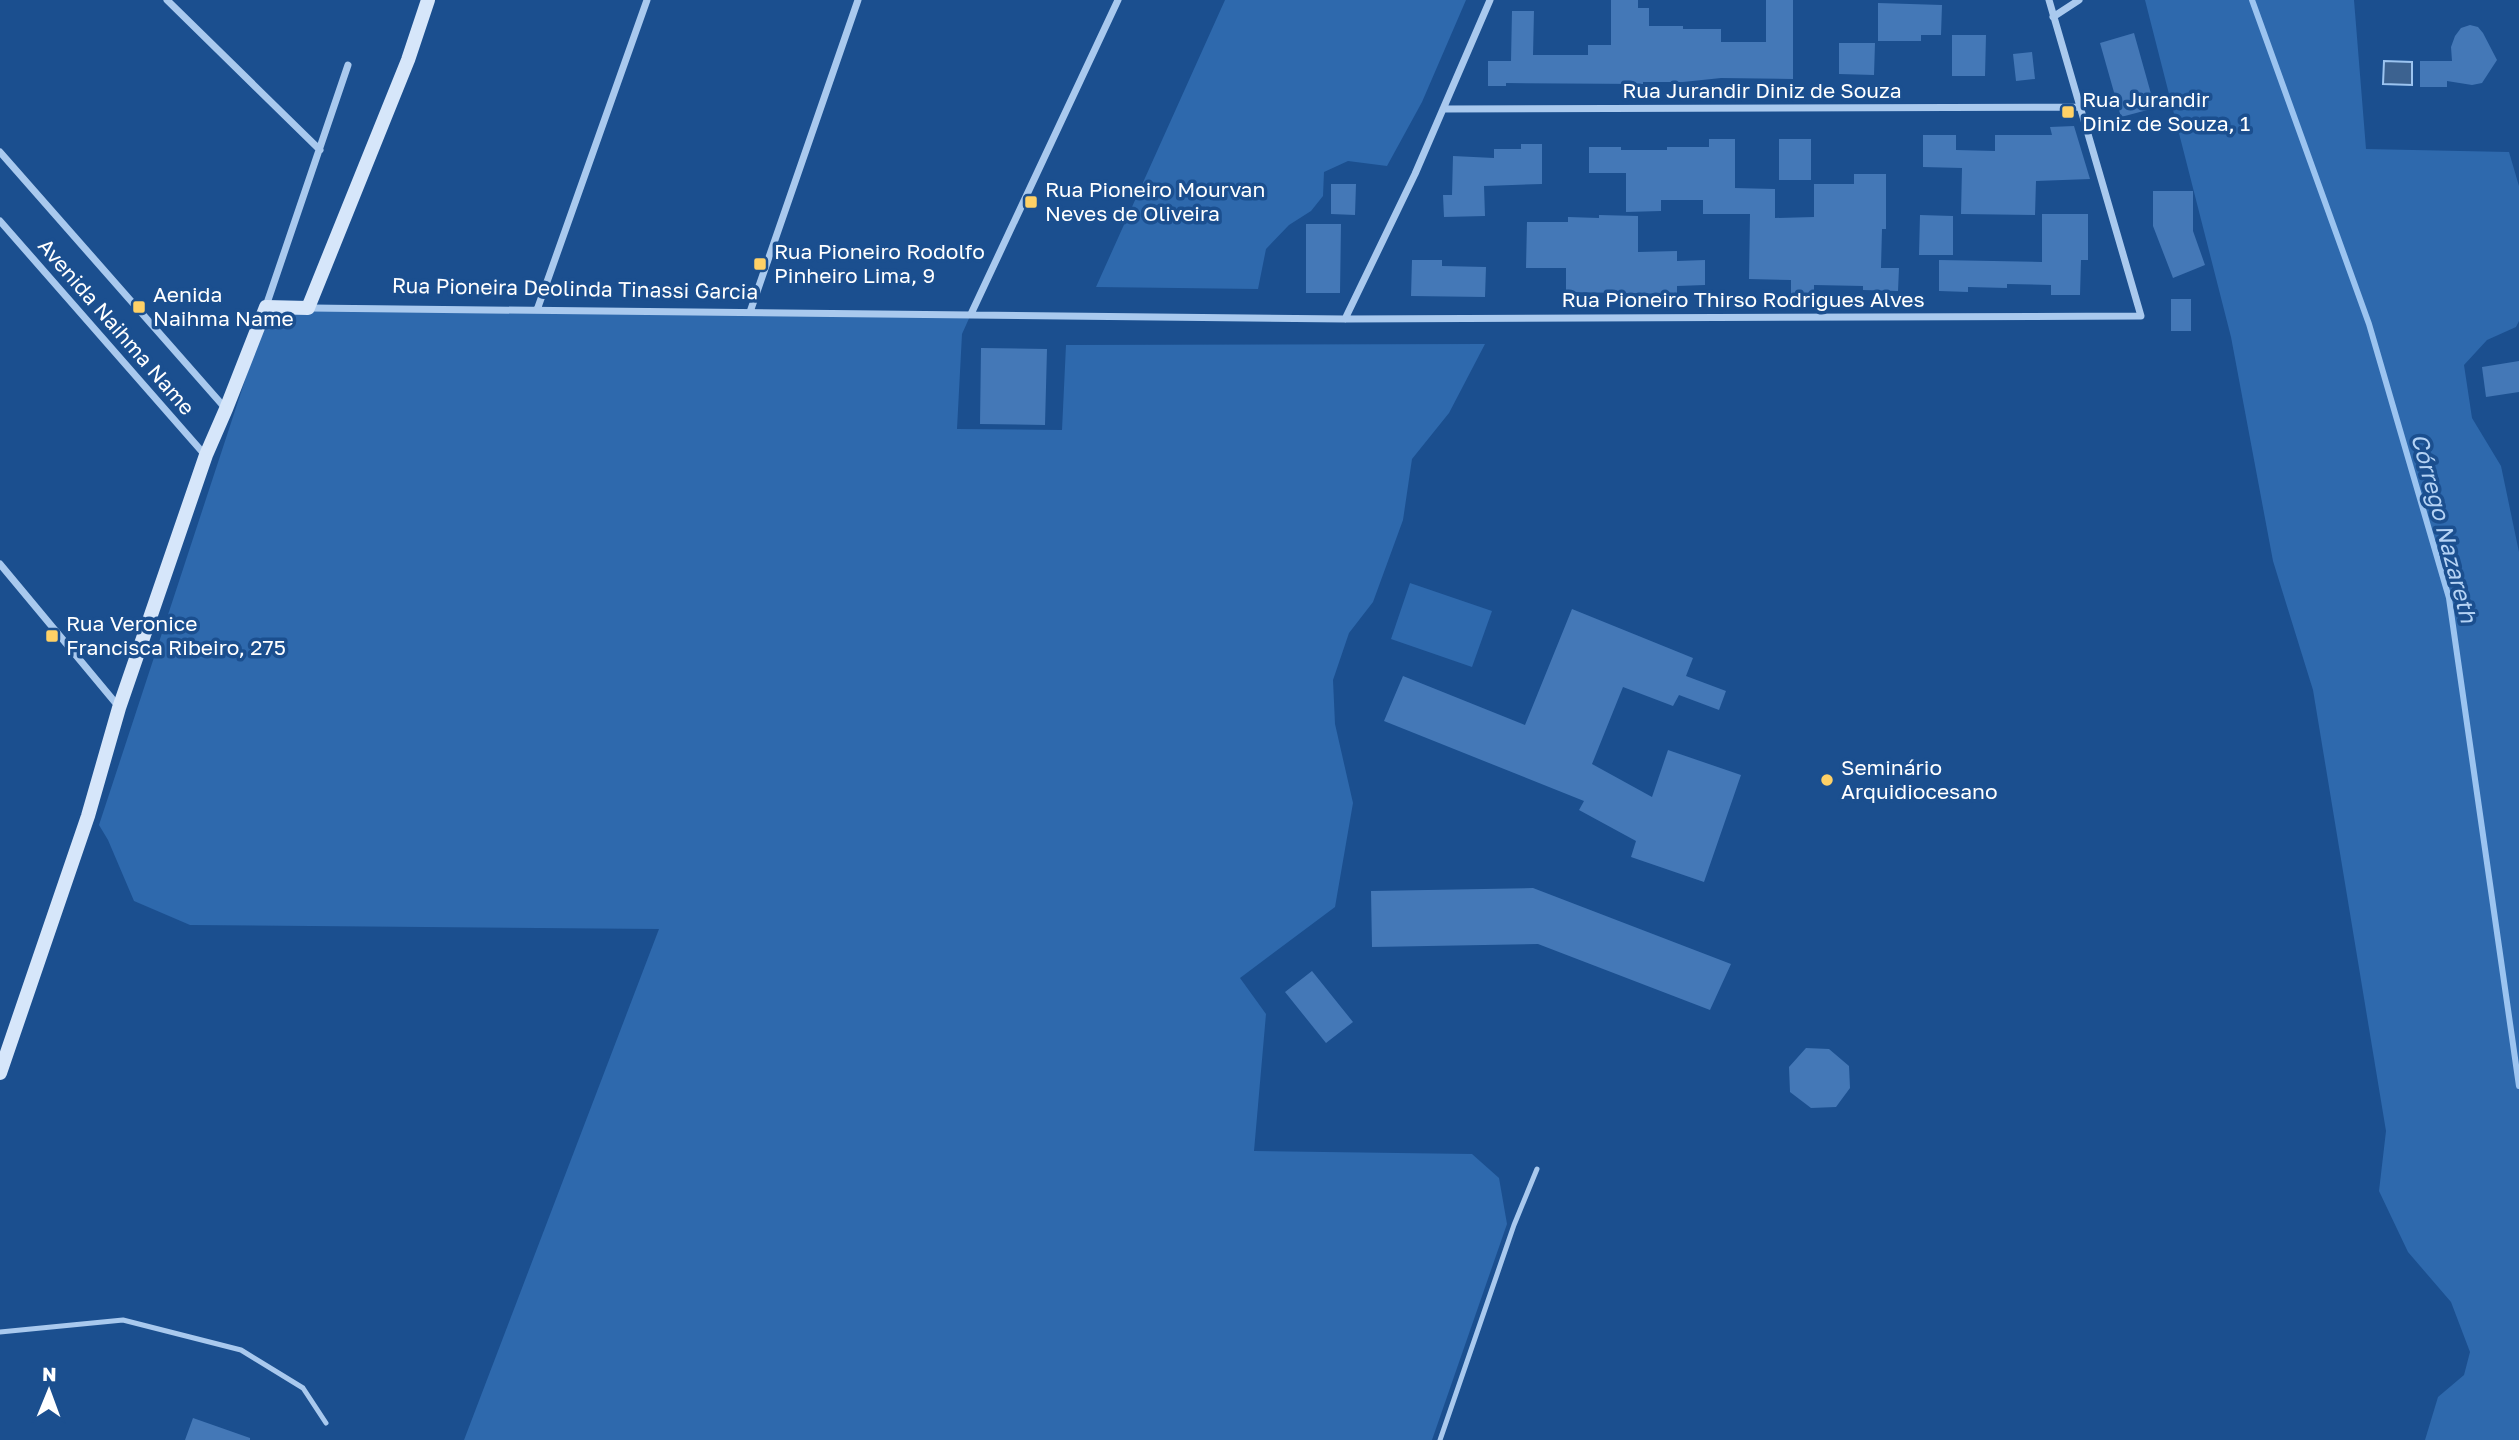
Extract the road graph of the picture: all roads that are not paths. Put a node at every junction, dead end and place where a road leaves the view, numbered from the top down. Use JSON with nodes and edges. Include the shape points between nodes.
{"nodes":[{"id":1,"x":167,"y":0,"type":"edge"},
{"id":2,"x":428,"y":0,"type":"edge"},
{"id":3,"x":647,"y":0,"type":"edge"},
{"id":4,"x":858,"y":0,"type":"edge"},
{"id":5,"x":1118,"y":0,"type":"edge"},
{"id":6,"x":1490,"y":0,"type":"edge"},
{"id":7,"x":2049,"y":0,"type":"edge"},
{"id":8,"x":2079,"y":0,"type":"edge"},
{"id":9,"x":2053,"y":17,"type":"junction"},
{"id":10,"x":348,"y":65,"type":"dead end"},
{"id":11,"x":2082,"y":107,"type":"junction"},
{"id":12,"x":1443,"y":109,"type":"junction"},
{"id":13,"x":320,"y":150,"type":"junction"},
{"id":14,"x":0,"y":152,"type":"edge"},
{"id":15,"x":0,"y":221,"type":"edge"},
{"id":16,"x":266,"y":307,"type":"junction"},
{"id":17,"x":308,"y":308,"type":"junction"},
{"id":18,"x":537,"y":310,"type":"junction"},
{"id":19,"x":750,"y":312,"type":"junction"},
{"id":20,"x":971,"y":314,"type":"junction"},
{"id":21,"x":1345,"y":319,"type":"junction"},
{"id":22,"x":226,"y":409,"type":"junction"},
{"id":23,"x":206,"y":455,"type":"junction"},
{"id":24,"x":0,"y":564,"type":"edge"},
{"id":25,"x":119,"y":708,"type":"junction"},
{"id":26,"x":0,"y":1073,"type":"edge"},
{"id":27,"x":1537,"y":1170,"type":"dead end"},
{"id":28,"x":0,"y":1332,"type":"edge"},
{"id":29,"x":326,"y":1423,"type":"dead end"},
{"id":30,"x":1440,"y":1440,"type":"edge"}],
"edges":[{"from":1,"to":13,"type":"street"},
{"from":2,"to":17,"type":"street"},
{"from":3,"to":18,"type":"street"},
{"from":4,"to":19,"type":"street"},
{"from":5,"to":20,"type":"street"},
{"from":6,"to":12,"type":"street"},
{"from":7,"to":9,"type":"street"},
{"from":8,"to":9,"type":"street"},
{"from":9,"to":11,"type":"street"},
{"from":10,"to":13,"type":"street"},
{"from":11,"to":12,"type":"street","name":"Rua Jurandir Diniz de Souza"},
{"from":11,"to":21,"type":"street","name":"Rua Pioneiro Thirso Rodrigues Alves","via":[[2141,316]]},
{"from":12,"to":21,"type":"street"},
{"from":13,"to":16,"type":"street"},
{"from":14,"to":22,"type":"street","name":"Avenida Naihma Name"},
{"from":15,"to":23,"type":"street","name":"Avenida Naihma Name"},
{"from":16,"to":17,"type":"street","name":"Rua Pioneira Deolinda Tinassi Garcia"},
{"from":16,"to":22,"type":"street"},
{"from":17,"to":18,"type":"street","name":"Rua Pioneira Deolinda Tinassi Garcia"},
{"from":18,"to":19,"type":"street","name":"Rua Pioneira Deolinda Tinassi Garcia"},
{"from":19,"to":20,"type":"street","name":"Rua Pioneira Deolinda Tinassi Garcia"},
{"from":20,"to":21,"type":"street","name":"Rua Pioneira Deolinda Tinassi Garcia"},
{"from":22,"to":23,"type":"street"},
{"from":23,"to":25,"type":"street"},
{"from":24,"to":25,"type":"street"},
{"from":25,"to":26,"type":"street","via":[[88,816]]},
{"from":27,"to":30,"type":"lane"},
{"from":28,"to":29,"type":"lane","via":[[123,1320],[241,1350],[303,1388]]}]}
